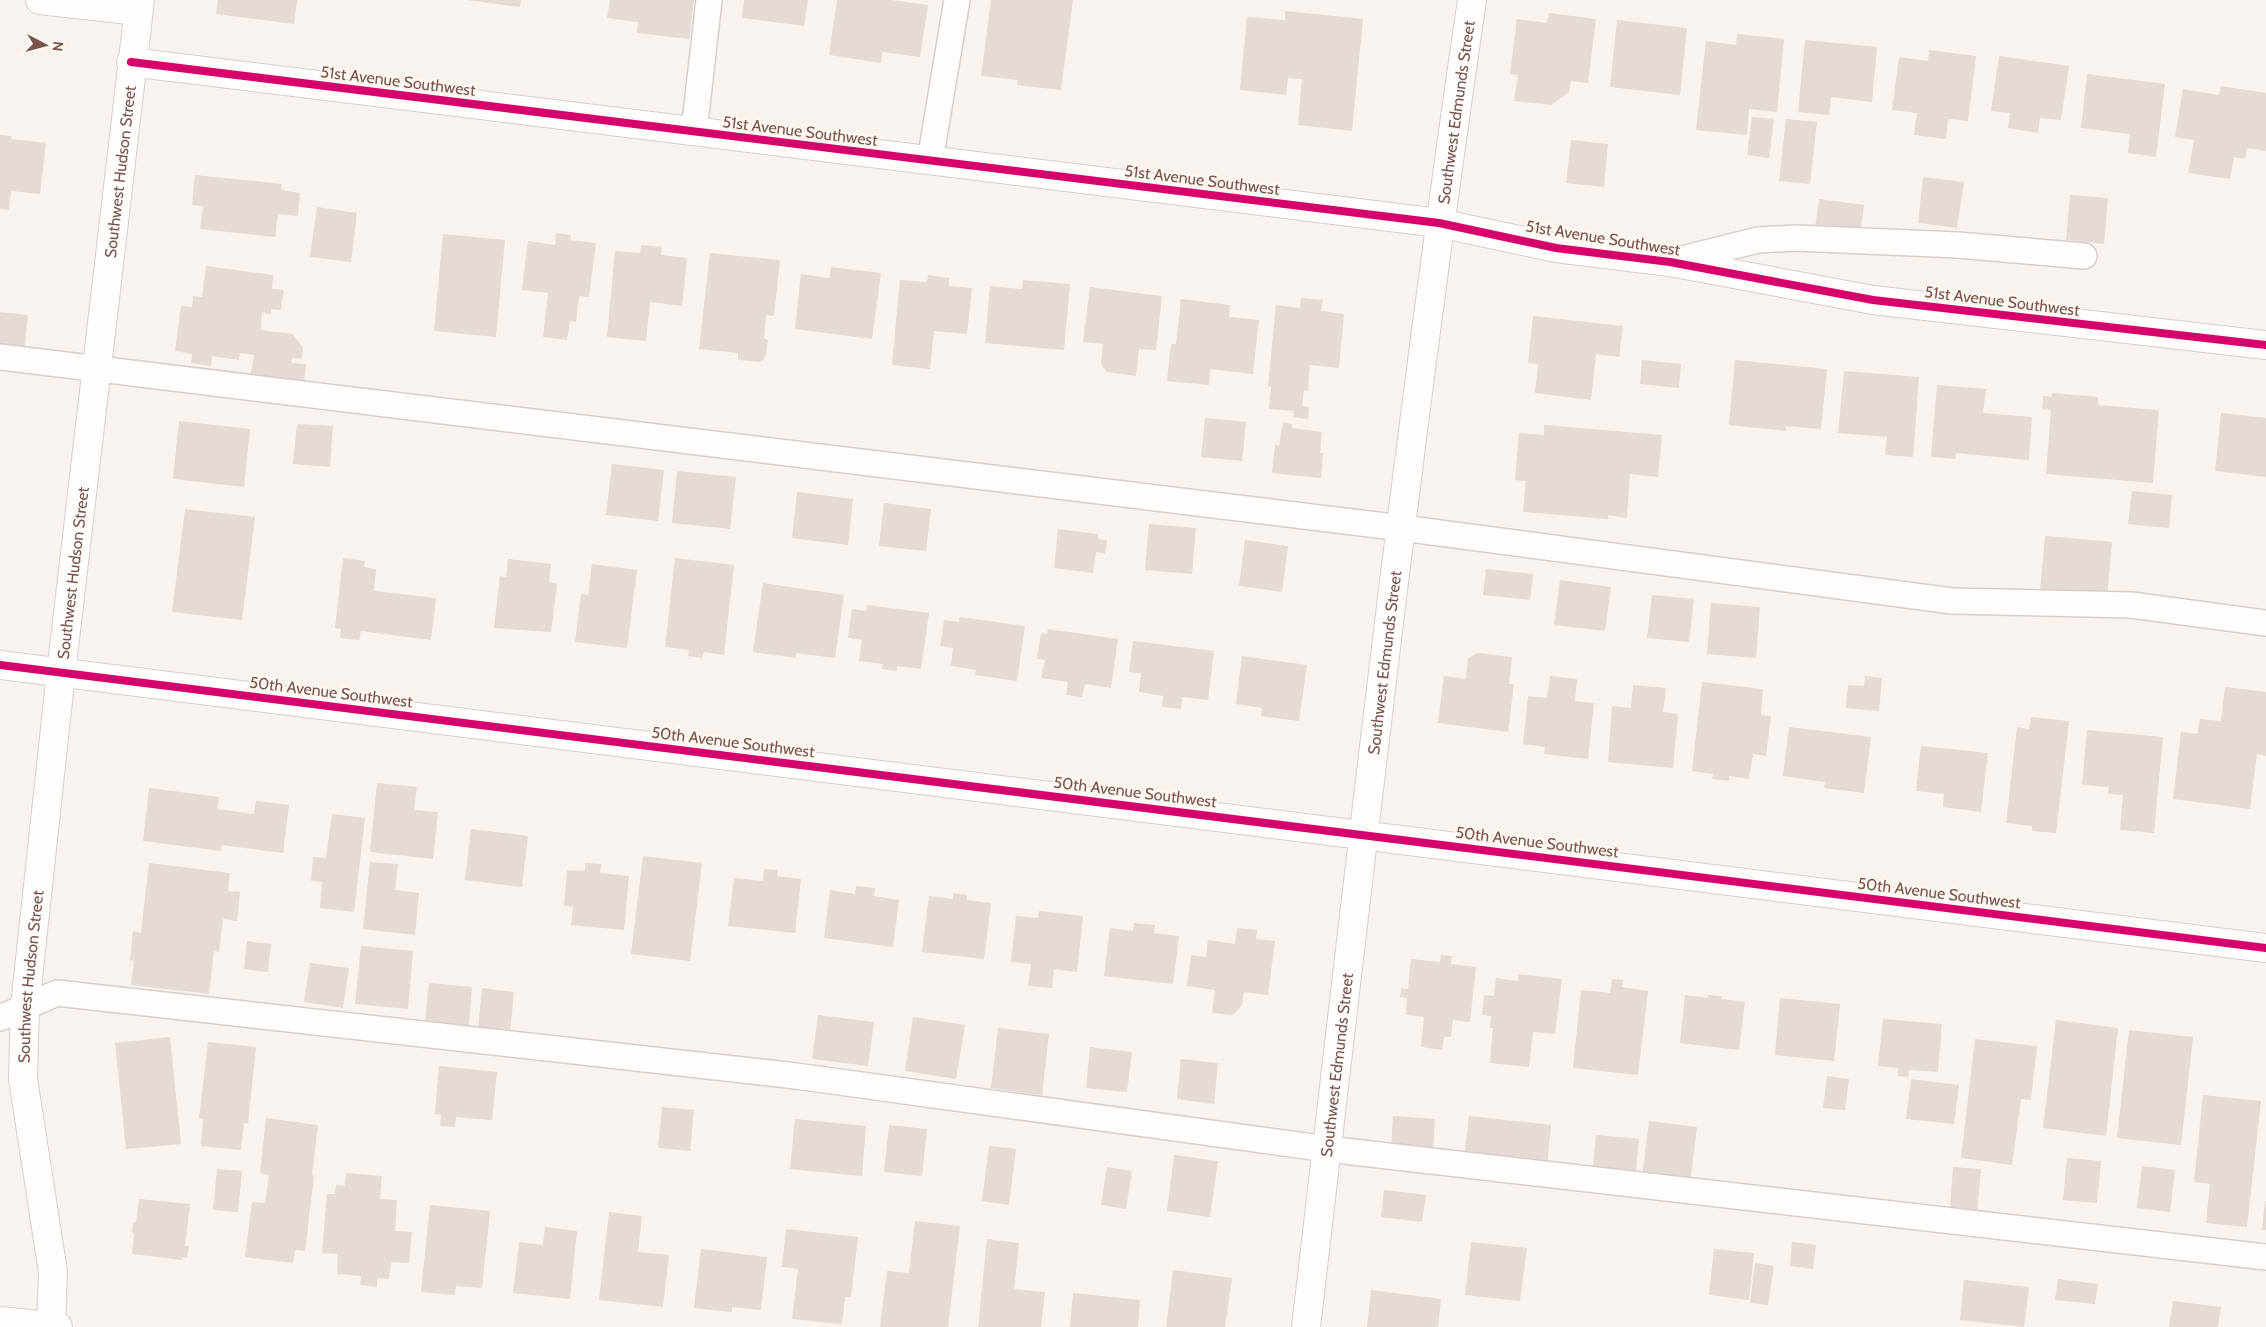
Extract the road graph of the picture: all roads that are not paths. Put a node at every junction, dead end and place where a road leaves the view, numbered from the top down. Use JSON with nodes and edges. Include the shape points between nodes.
{"nodes":[{"id":1,"x":40,"y":0,"type":"edge"},
{"id":2,"x":709,"y":0,"type":"edge"},
{"id":3,"x":957,"y":0,"type":"edge"},
{"id":4,"x":1472,"y":0,"type":"edge"},
{"id":5,"x":139,"y":6,"type":"edge"},
{"id":6,"x":132,"y":62,"type":"junction"},
{"id":7,"x":694,"y":132,"type":"junction"},
{"id":8,"x":930,"y":161,"type":"junction"},
{"id":9,"x":1439,"y":223,"type":"junction"},
{"id":10,"x":2084,"y":256,"type":"dead end"},
{"id":11,"x":1670,"y":262,"type":"junction"},
{"id":12,"x":2266,"y":345,"type":"edge"},
{"id":13,"x":0,"y":357,"type":"edge"},
{"id":14,"x":96,"y":367,"type":"junction"},
{"id":15,"x":1402,"y":528,"type":"junction"},
{"id":16,"x":2266,"y":623,"type":"edge"},
{"id":17,"x":0,"y":665,"type":"edge"},
{"id":18,"x":61,"y":672,"type":"junction"},
{"id":19,"x":1363,"y":834,"type":"junction"},
{"id":20,"x":2266,"y":948,"type":"edge"},
{"id":21,"x":25,"y":1006,"type":"junction"},
{"id":22,"x":0,"y":1018,"type":"edge"},
{"id":23,"x":1327,"y":1149,"type":"junction"},
{"id":24,"x":2266,"y":1257,"type":"edge"},
{"id":25,"x":0,"y":1321,"type":"edge"},
{"id":26,"x":53,"y":1327,"type":"edge"},
{"id":27,"x":1306,"y":1327,"type":"edge"}],
"edges":[{"from":1,"to":5,"type":"street"},
{"from":2,"to":7,"type":"lane"},
{"from":3,"to":8,"type":"lane"},
{"from":4,"to":9,"type":"street","name":"Southwest Edmunds Street"},
{"from":5,"to":6,"type":"street","name":"Southwest Hudson Street"},
{"from":6,"to":7,"type":"street","name":"51st Avenue Southwest"},
{"from":6,"to":14,"type":"street","name":"Southwest Hudson Street"},
{"from":7,"to":8,"type":"street","name":"51st Avenue Southwest"},
{"from":8,"to":9,"type":"street","name":"51st Avenue Southwest"},
{"from":9,"to":11,"type":"street","name":"51st Avenue Southwest","via":[[1556,248]]},
{"from":9,"to":15,"type":"street","name":"Southwest Edmunds Street"},
{"from":10,"to":11,"type":"lane","name":"51st Avenue Southwest","via":[[1958,245],[1796,238],[1758,240]]},
{"from":11,"to":12,"type":"street","name":"51st Avenue Southwest","via":[[1873,300]]},
{"from":13,"to":14,"type":"lane"},
{"from":14,"to":15,"type":"lane"},
{"from":14,"to":18,"type":"street","name":"Southwest Hudson Street"},
{"from":15,"to":16,"type":"lane","via":[[1952,601],[2131,605]]},
{"from":15,"to":19,"type":"street","name":"Southwest Edmunds Street"},
{"from":17,"to":18,"type":"street","name":"50th Avenue Southwest"},
{"from":18,"to":19,"type":"street","name":"50th Avenue Southwest"},
{"from":18,"to":21,"type":"street","name":"Southwest Hudson Street"},
{"from":19,"to":20,"type":"street","name":"50th Avenue Southwest"},
{"from":19,"to":23,"type":"street","name":"Southwest Edmunds Street"},
{"from":21,"to":22,"type":"lane"},
{"from":21,"to":23,"type":"lane","via":[[57,992],[796,1076]]},
{"from":21,"to":26,"type":"street","name":"Southwest Hudson Street","via":[[23,1079],[53,1272]]},
{"from":23,"to":24,"type":"lane"},
{"from":23,"to":27,"type":"street","name":"Southwest Edmunds Street"},
{"from":25,"to":26,"type":"street"}]}
